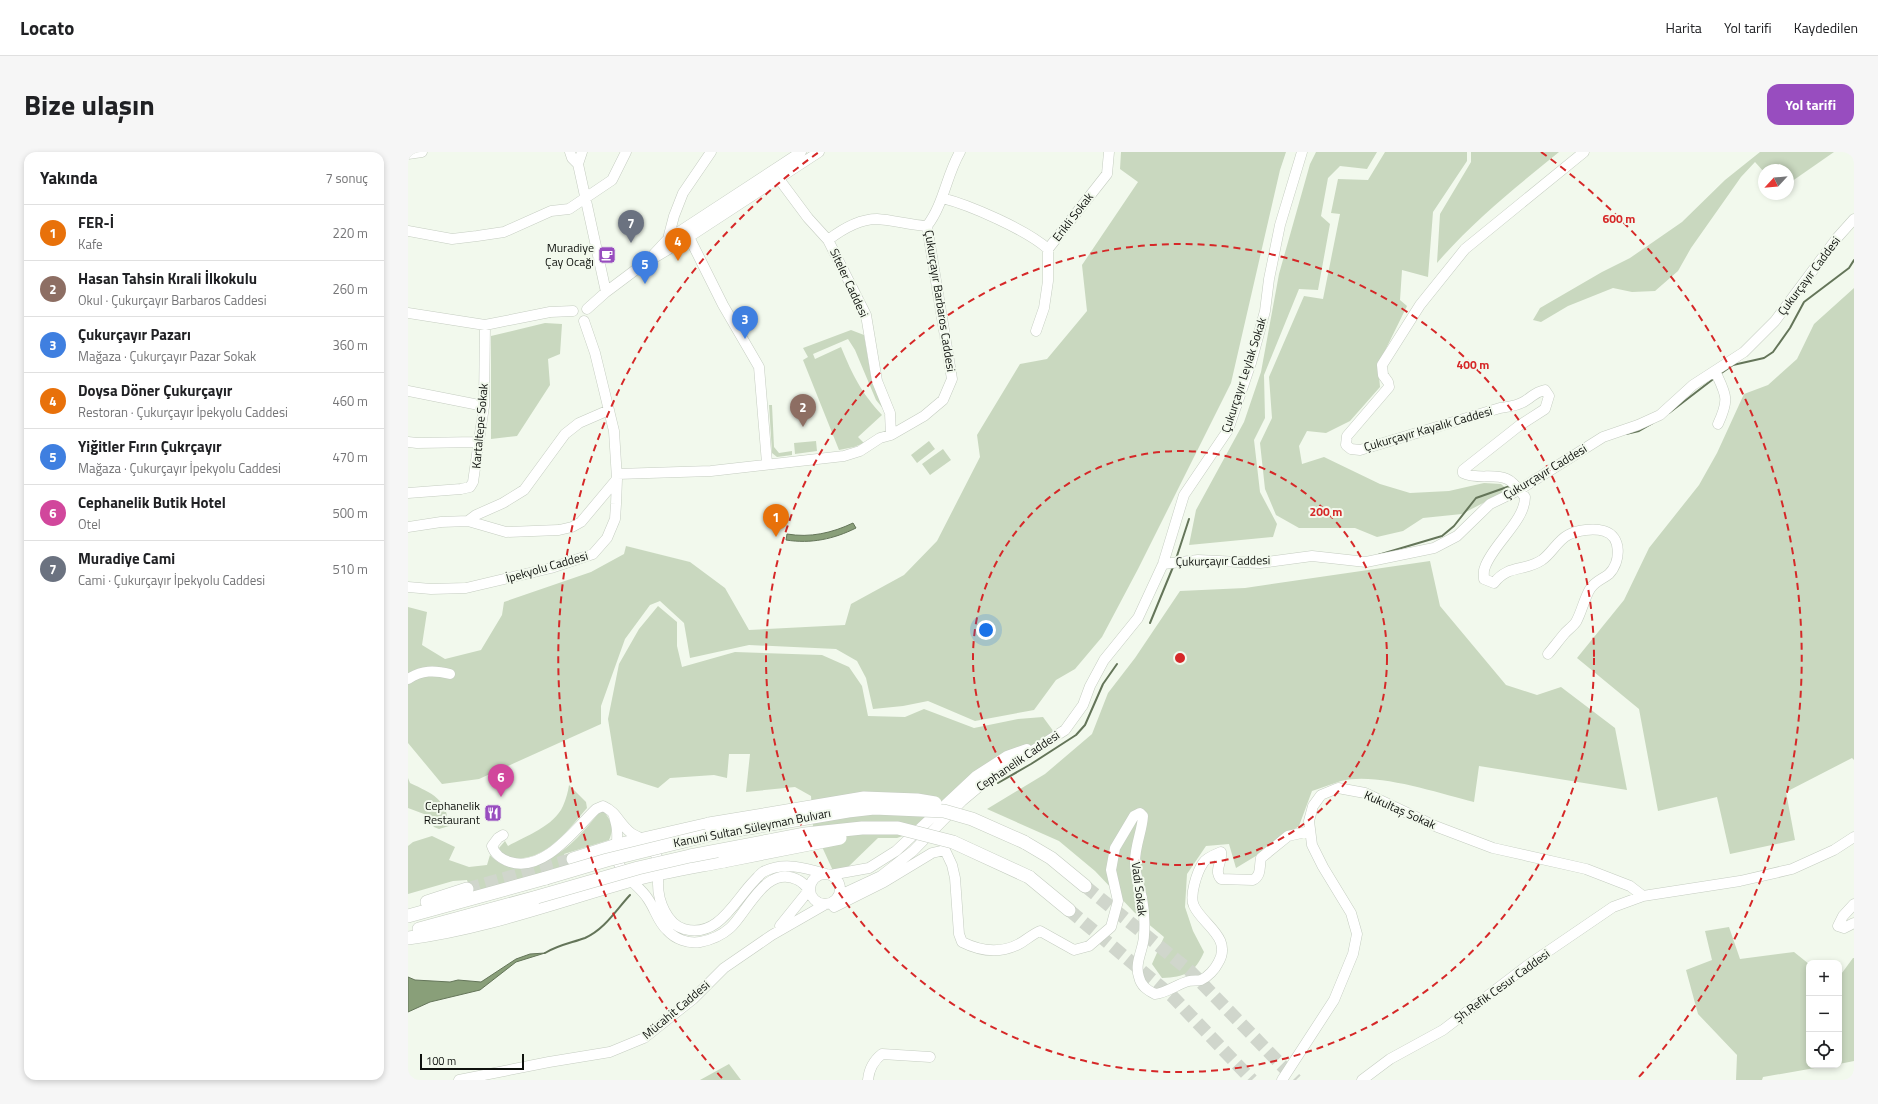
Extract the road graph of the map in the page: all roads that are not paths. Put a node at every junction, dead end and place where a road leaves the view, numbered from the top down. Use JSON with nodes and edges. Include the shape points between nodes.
{"nodes":[{"id":1,"x":422,"y":152,"type":"edge"},
{"id":2,"x":570,"y":152,"type":"edge"},
{"id":3,"x":582,"y":152,"type":"edge"},
{"id":4,"x":626,"y":152,"type":"edge"},
{"id":5,"x":711,"y":152,"type":"edge"},
{"id":6,"x":801,"y":152,"type":"edge"},
{"id":7,"x":819,"y":152,"type":"edge"},
{"id":8,"x":960,"y":152,"type":"edge"},
{"id":9,"x":1108,"y":152,"type":"edge"},
{"id":10,"x":1302,"y":152,"type":"edge"},
{"id":11,"x":1584,"y":152,"type":"edge"},
{"id":12,"x":408,"y":154,"type":"edge"},
{"id":13,"x":578,"y":164,"type":"junction"},
{"id":14,"x":775,"y":175,"type":"junction"},
{"id":15,"x":586,"y":198,"type":"junction"},
{"id":16,"x":942,"y":198,"type":"junction"},
{"id":17,"x":1854,"y":219,"type":"edge"},
{"id":18,"x":927,"y":226,"type":"junction"},
{"id":19,"x":408,"y":231,"type":"edge"},
{"id":20,"x":687,"y":233,"type":"junction"},
{"id":21,"x":668,"y":239,"type":"junction"},
{"id":22,"x":828,"y":240,"type":"junction"},
{"id":23,"x":1048,"y":249,"type":"junction"},
{"id":24,"x":642,"y":265,"type":"junction"},
{"id":25,"x":606,"y":292,"type":"junction"},
{"id":26,"x":587,"y":309,"type":"junction"},
{"id":27,"x":573,"y":311,"type":"junction"},
{"id":28,"x":408,"y":313,"type":"edge"},
{"id":29,"x":584,"y":321,"type":"junction"},
{"id":30,"x":485,"y":325,"type":"junction"},
{"id":31,"x":1036,"y":331,"type":"dead end"},
{"id":32,"x":1715,"y":371,"type":"junction"},
{"id":33,"x":408,"y":391,"type":"edge"},
{"id":34,"x":484,"y":406,"type":"junction"},
{"id":35,"x":608,"y":410,"type":"junction"},
{"id":36,"x":1718,"y":424,"type":"dead end"},
{"id":37,"x":891,"y":435,"type":"junction"},
{"id":38,"x":408,"y":442,"type":"edge"},
{"id":39,"x":478,"y":442,"type":"junction"},
{"id":40,"x":767,"y":463,"type":"junction"},
{"id":41,"x":617,"y":477,"type":"junction"},
{"id":42,"x":1519,"y":490,"type":"junction"},
{"id":43,"x":408,"y":492,"type":"edge"},
{"id":44,"x":468,"y":521,"type":"junction"},
{"id":45,"x":408,"y":527,"type":"edge"},
{"id":46,"x":1167,"y":563,"type":"junction"},
{"id":47,"x":408,"y":586,"type":"edge"},
{"id":48,"x":1548,"y":654,"type":"dead end"},
{"id":49,"x":450,"y":674,"type":"dead end"},
{"id":50,"x":408,"y":679,"type":"edge"},
{"id":51,"x":1052,"y":740,"type":"junction"},
{"id":52,"x":612,"y":810,"type":"junction"},
{"id":53,"x":1310,"y":831,"type":"junction"},
{"id":54,"x":1001,"y":832,"type":"junction"},
{"id":55,"x":503,"y":835,"type":"dead end"},
{"id":56,"x":1854,"y":837,"type":"edge"},
{"id":57,"x":641,"y":840,"type":"junction"},
{"id":58,"x":616,"y":846,"type":"junction"},
{"id":59,"x":945,"y":850,"type":"joint"},
{"id":60,"x":573,"y":859,"type":"tunnel mouth"},
{"id":61,"x":991,"y":859,"type":"junction"},
{"id":62,"x":659,"y":873,"type":"junction"},
{"id":63,"x":828,"y":874,"type":"junction"},
{"id":64,"x":631,"y":881,"type":"junction"},
{"id":65,"x":1084,"y":886,"type":"tunnel mouth"},
{"id":66,"x":467,"y":890,"type":"tunnel mouth"},
{"id":67,"x":810,"y":890,"type":"junction"},
{"id":68,"x":1644,"y":896,"type":"junction"},
{"id":69,"x":832,"y":901,"type":"junction"},
{"id":70,"x":1854,"y":904,"type":"edge"},
{"id":71,"x":408,"y":908,"type":"edge"},
{"id":72,"x":1069,"y":910,"type":"tunnel mouth"},
{"id":73,"x":408,"y":916,"type":"edge"},
{"id":74,"x":1854,"y":923,"type":"edge"},
{"id":75,"x":408,"y":932,"type":"edge"},
{"id":76,"x":772,"y":935,"type":"junction"},
{"id":77,"x":408,"y":938,"type":"edge"},
{"id":78,"x":930,"y":1057,"type":"dead end"},
{"id":79,"x":459,"y":1080,"type":"edge"},
{"id":80,"x":868,"y":1080,"type":"edge"},
{"id":81,"x":1282,"y":1080,"type":"edge"},
{"id":82,"x":1362,"y":1080,"type":"edge"}],
"edges":[{"from":1,"to":12,"type":"street"},
{"from":2,"to":13,"type":"street"},
{"from":3,"to":13,"type":"street"},
{"from":4,"to":15,"type":"street","via":[[612,180]]},
{"from":5,"to":21,"type":"street","via":[[684,193]]},
{"from":6,"to":14,"type":"street"},
{"from":7,"to":14,"type":"street"},
{"from":8,"to":16,"type":"street","name":"Çukurçayır Barbaros Caddesi"},
{"from":9,"to":23,"type":"street","name":"Erikli Sokak","via":[[1107,174]]},
{"from":10,"to":46,"type":"street","name":"Çukurçayır Leylak Sokak","via":[[1280,225],[1265,311],[1248,371],[1228,430],[1184,496]]},
{"from":11,"to":42,"type":"street","name":"Çukurçayır Kayalık Caddesi","via":[[1465,248],[1420,305],[1382,365],[1383,375],[1389,387],[1346,436],[1346,445],[1351,450],[1360,450],[1514,406],[1526,401],[1534,393],[1546,390],[1549,396],[1545,409],[1520,425],[1463,470],[1472,477],[1507,479]]},
{"from":13,"to":15,"type":"street"},
{"from":14,"to":20,"type":"street"},
{"from":14,"to":22,"type":"street","name":"Siteler Caddesi"},
{"from":15,"to":19,"type":"street","via":[[569,209],[551,211],[504,232],[452,239]]},
{"from":15,"to":25,"type":"street"},
{"from":16,"to":18,"type":"street","name":"Çukurçayır Barbaros Caddesi"},
{"from":16,"to":23,"type":"street","via":[[992,216],[1041,242]]},
{"from":17,"to":32,"type":"street","name":"Çukurçayır Caddesi","via":[[1775,321],[1744,352]]},
{"from":18,"to":22,"type":"street","via":[[875,219],[856,224]]},
{"from":18,"to":37,"type":"street","name":"Çukurçayır Barbaros Caddesi","via":[[952,379],[943,400],[924,416]]},
{"from":20,"to":21,"type":"street"},
{"from":20,"to":24,"type":"street"},
{"from":20,"to":40,"type":"street","via":[[723,305],[759,367]]},
{"from":21,"to":24,"type":"street"},
{"from":22,"to":37,"type":"street","name":"Siteler Caddesi","via":[[866,315],[877,382],[890,413]]},
{"from":23,"to":31,"type":"street","name":"Erikli Sokak","via":[[1048,281],[1044,308]]},
{"from":24,"to":25,"type":"street"},
{"from":25,"to":26,"type":"street"},
{"from":26,"to":27,"type":"street","via":[[578,306]]},
{"from":26,"to":29,"type":"street","via":[[588,315]]},
{"from":27,"to":29,"type":"street","name":"İpekyolu Caddesi","via":[[575,320]]},
{"from":27,"to":30,"type":"street","via":[[550,312]]},
{"from":28,"to":30,"type":"street"},
{"from":29,"to":35,"type":"street","name":"İpekyolu Caddesi","via":[[595,352]]},
{"from":30,"to":34,"type":"street","name":"Kartaltepe Sokak"},
{"from":32,"to":36,"type":"street","via":[[1726,395],[1726,408]]},
{"from":32,"to":42,"type":"street","name":"Çukurçayır Caddesi","via":[[1693,385],[1660,415],[1603,437]]},
{"from":33,"to":34,"type":"street"},
{"from":34,"to":39,"type":"street","name":"Kartaltepe Sokak"},
{"from":35,"to":41,"type":"street","name":"İpekyolu Caddesi","via":[[614,431]]},
{"from":35,"to":44,"type":"street","via":[[579,423],[565,434],[524,490]]},
{"from":37,"to":40,"type":"street","name":"Çukurçayır Barbaros Caddesi","via":[[844,456]]},
{"from":38,"to":39,"type":"street"},
{"from":39,"to":43,"type":"street","name":"Kartaltepe Sokak","via":[[476,469],[470,487]]},
{"from":40,"to":41,"type":"street","name":"Çukurçayır Barbaros Caddesi","via":[[712,471]]},
{"from":41,"to":44,"type":"street","via":[[581,522],[572,527],[559,530],[506,532]]},
{"from":41,"to":47,"type":"street","name":"İpekyolu Caddesi","via":[[615,519],[607,538],[593,554],[551,568],[466,588],[431,589]]},
{"from":42,"to":46,"type":"street","name":"Çukurçayır Caddesi","via":[[1490,504],[1457,536],[1434,548],[1366,562],[1312,556],[1260,563]]},
{"from":42,"to":48,"type":"street","via":[[1525,497],[1525,506],[1484,568],[1484,579],[1494,583],[1507,571],[1532,566],[1549,555],[1569,535],[1584,530],[1608,532],[1614,537],[1618,547],[1614,567],[1591,586],[1575,624]]},
{"from":44,"to":45,"type":"street"},
{"from":46,"to":51,"type":"street","name":"Cephanelik Caddesi","via":[[1138,618],[1096,672],[1083,705],[1065,730]]},
{"from":49,"to":50,"type":"street","via":[[425,671]]},
{"from":51,"to":63,"type":"street","via":[[1007,756],[976,776],[896,851],[869,868]]},
{"from":51,"to":69,"type":"street","name":"Cephanelik Caddesi","via":[[987,780],[962,801],[913,851],[882,876]]},
{"from":52,"to":55,"type":"street","via":[[603,806],[596,809],[561,845],[530,863],[513,863],[501,859],[494,852],[492,846]]},
{"from":52,"to":57,"type":"street","via":[[626,828]]},
{"from":52,"to":58,"type":"street","via":[[618,829]]},
{"from":53,"to":59,"type":"street","name":"Vadi Sokak","via":[[1288,836],[1261,858],[1260,872],[1253,880],[1221,879],[1217,873],[1221,852],[1204,862],[1191,898],[1194,907],[1221,940],[1222,957],[1201,980],[1155,994],[1142,984],[1137,965],[1144,935],[1142,899],[1135,873],[1135,849],[1143,822],[1140,813],[1134,816],[1115,848],[1112,870],[1118,901],[1111,927],[1089,946],[1074,950],[1040,931],[1018,945],[993,951],[981,950],[962,942],[952,865]]},
{"from":53,"to":68,"type":"street","name":"Kukultaş Sokak","via":[[1309,821],[1313,806],[1321,795],[1338,788],[1345,789],[1364,793],[1435,826],[1493,848],[1586,869],[1630,886]]},
{"from":53,"to":81,"type":"street","name":"Kukultaş Sokak","via":[[1312,845],[1351,913],[1357,934],[1353,954],[1334,1000]]},
{"from":54,"to":57,"type":"main road","bridge":true,"via":[[983,817],[964,807],[916,800],[864,798],[709,824]]},
{"from":54,"to":65,"type":"main road","name":"Kanuni Sultan Süleyman Bulvarı","bridge":true,"via":[[1051,858]]},
{"from":54,"to":73,"type":"main road","name":"Kanuni Sultan Süleyman Bulvarı","bridge":true,"via":[[972,819],[944,811],[874,808],[840,812],[706,836],[607,860]]},
{"from":56,"to":68,"type":"street","name":"Şh.Refik Cesur Caddesi","via":[[1834,850],[1792,870]]},
{"from":57,"to":58,"type":"main road"},
{"from":57,"to":62,"type":"street","via":[[651,845],[657,858]]},
{"from":58,"to":60,"type":"main road"},
{"from":58,"to":64,"type":"street","via":[[619,864]]},
{"from":59,"to":69,"type":"street","name":"Mücahit Caddesi","via":[[932,852],[884,882],[834,907]]},
{"from":61,"to":62,"type":"main road","bridge":true,"via":[[948,845],[898,836],[865,834]]},
{"from":61,"to":72,"type":"main road","name":"Kanuni Sultan Süleyman Bulvarı","bridge":true,"via":[[1029,877]]},
{"from":61,"to":75,"type":"main road","name":"Kanuni Sultan Süleyman Bulvarı","bridge":true,"via":[[953,842],[898,828],[862,828],[806,834],[638,868]]},
{"from":62,"to":63,"type":"street","via":[[658,885],[664,910],[672,922],[683,929],[696,931],[710,928],[720,921],[763,872],[778,867],[803,867]]},
{"from":62,"to":64,"type":"main road"},
{"from":63,"to":67,"type":"street","via":[[820,874],[812,880]]},
{"from":63,"to":69,"type":"street","via":[[838,882],[840,891]]},
{"from":64,"to":67,"type":"street","via":[[648,899],[666,930],[688,942],[708,941],[731,928],[757,892],[767,883],[790,877],[799,880]]},
{"from":64,"to":77,"type":"main road","via":[[534,911],[451,932]]},
{"from":66,"to":71,"type":"main road"},
{"from":67,"to":69,"type":"street","via":[[817,902]]},
{"from":67,"to":76,"type":"street"},
{"from":68,"to":82,"type":"street","name":"Şh.Refik Cesur Caddesi","via":[[1613,907],[1599,916],[1443,1030],[1390,1060]]},
{"from":69,"to":76,"type":"street","name":"Mücahit Caddesi"},
{"from":70,"to":74,"type":"street","via":[[1838,926],[1844,928]]},
{"from":76,"to":79,"type":"street","name":"Mücahit Caddesi","via":[[724,968],[693,999],[644,1038],[610,1052]]},
{"from":78,"to":80,"type":"street","via":[[882,1054],[869,1070]]}]}
